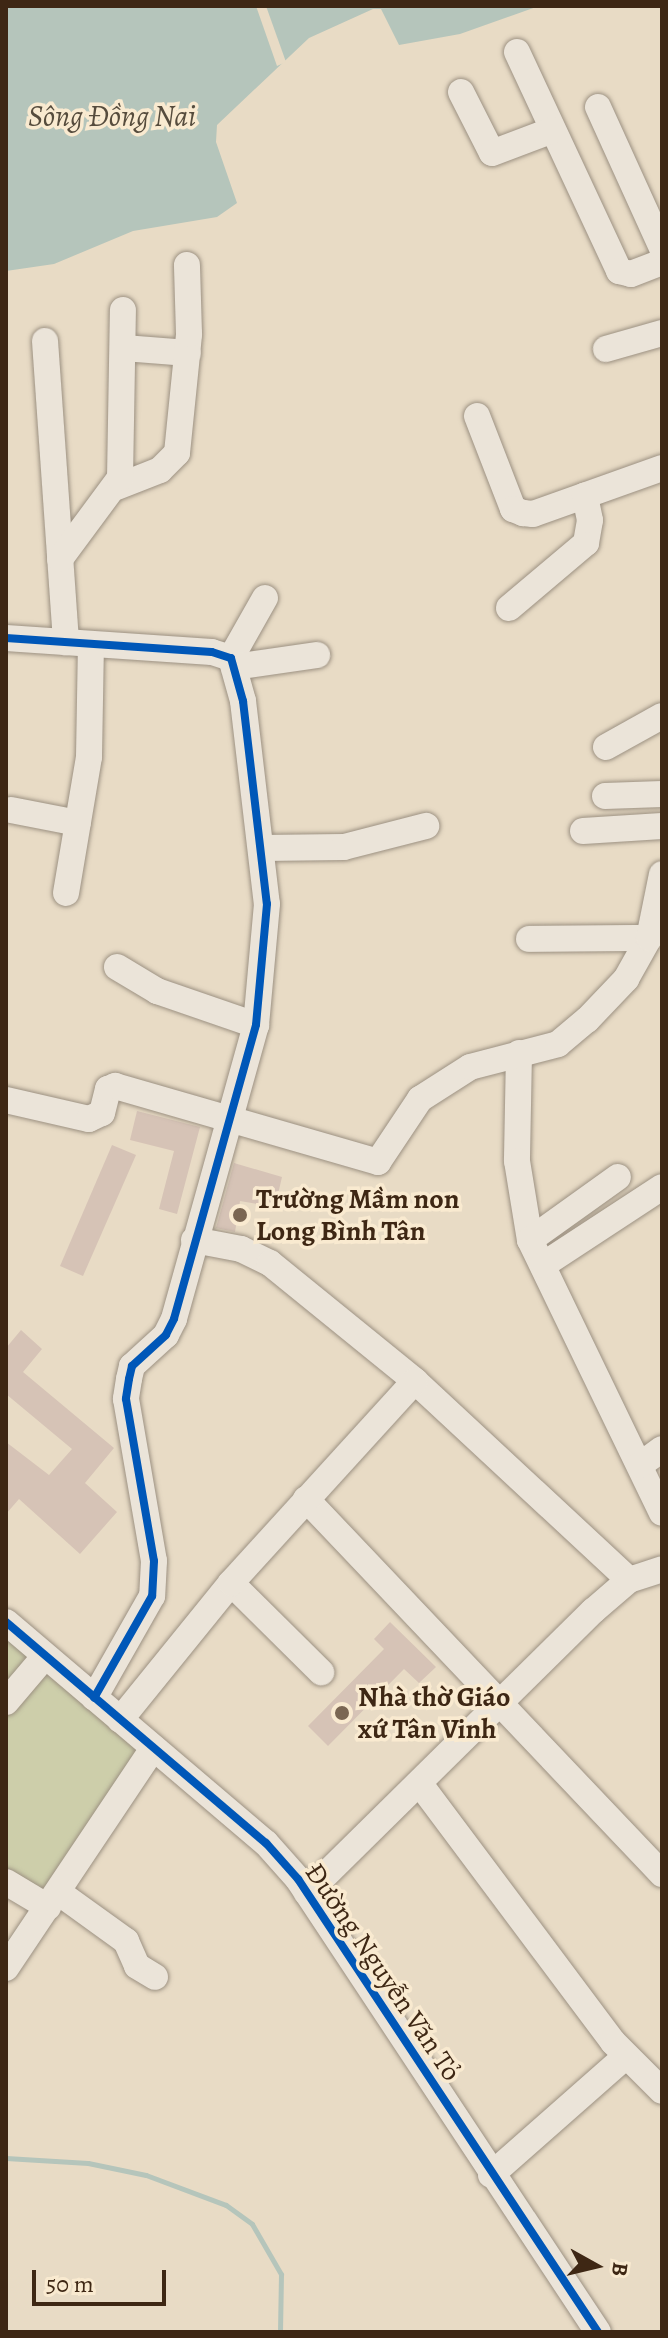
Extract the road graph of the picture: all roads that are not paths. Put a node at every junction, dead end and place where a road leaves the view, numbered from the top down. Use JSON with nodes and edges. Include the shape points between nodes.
{"nodes":[{"id":1,"x":517,"y":52,"type":"dead end"},
{"id":2,"x":461,"y":92,"type":"dead end"},
{"id":3,"x":598,"y":107,"type":"dead end"},
{"id":4,"x":553,"y":130,"type":"junction"},
{"id":5,"x":662,"y":248,"type":"edge"},
{"id":6,"x":662,"y":262,"type":"edge"},
{"id":7,"x":187,"y":265,"type":"dead end"},
{"id":8,"x":123,"y":310,"type":"dead end"},
{"id":9,"x":662,"y":333,"type":"edge"},
{"id":10,"x":45,"y":341,"type":"dead end"},
{"id":11,"x":124,"y":348,"type":"junction"},
{"id":12,"x":606,"y":349,"type":"dead end"},
{"id":13,"x":188,"y":353,"type":"junction"},
{"id":14,"x":477,"y":416,"type":"dead end"},
{"id":15,"x":662,"y":468,"type":"edge"},
{"id":16,"x":117,"y":487,"type":"junction"},
{"id":17,"x":585,"y":496,"type":"junction"},
{"id":18,"x":60,"y":559,"type":"junction"},
{"id":19,"x":265,"y":598,"type":"dead end"},
{"id":20,"x":509,"y":608,"type":"dead end"},
{"id":21,"x":6,"y":638,"type":"edge"},
{"id":22,"x":78,"y":643,"type":"junction"},
{"id":23,"x":317,"y":655,"type":"dead end"},
{"id":24,"x":232,"y":662,"type":"junction"},
{"id":25,"x":662,"y":716,"type":"edge"},
{"id":26,"x":606,"y":747,"type":"dead end"},
{"id":27,"x":662,"y":794,"type":"edge"},
{"id":28,"x":605,"y":796,"type":"dead end"},
{"id":29,"x":11,"y":810,"type":"dead end"},
{"id":30,"x":78,"y":823,"type":"junction"},
{"id":31,"x":426,"y":826,"type":"dead end"},
{"id":32,"x":662,"y":826,"type":"edge"},
{"id":33,"x":583,"y":831,"type":"dead end"},
{"id":34,"x":262,"y":848,"type":"junction"},
{"id":35,"x":662,"y":874,"type":"edge"},
{"id":36,"x":66,"y":893,"type":"dead end"},
{"id":37,"x":649,"y":938,"type":"junction"},
{"id":38,"x":529,"y":939,"type":"dead end"},
{"id":39,"x":117,"y":967,"type":"dead end"},
{"id":40,"x":256,"y":1025,"type":"junction"},
{"id":41,"x":519,"y":1053,"type":"junction"},
{"id":42,"x":6,"y":1100,"type":"edge"},
{"id":43,"x":228,"y":1119,"type":"junction"},
{"id":44,"x":618,"y":1177,"type":"dead end"},
{"id":45,"x":662,"y":1187,"type":"edge"},
{"id":46,"x":194,"y":1240,"type":"junction"},
{"id":47,"x":530,"y":1240,"type":"junction"},
{"id":48,"x":543,"y":1265,"type":"junction"},
{"id":49,"x":415,"y":1381,"type":"junction"},
{"id":50,"x":662,"y":1449,"type":"edge"},
{"id":51,"x":640,"y":1465,"type":"junction"},
{"id":52,"x":306,"y":1499,"type":"junction"},
{"id":53,"x":662,"y":1513,"type":"edge"},
{"id":54,"x":662,"y":1569,"type":"edge"},
{"id":55,"x":629,"y":1580,"type":"junction"},
{"id":56,"x":231,"y":1583,"type":"junction"},
{"id":57,"x":6,"y":1622,"type":"edge"},
{"id":58,"x":45,"y":1656,"type":"junction"},
{"id":59,"x":321,"y":1672,"type":"dead end"},
{"id":60,"x":94,"y":1698,"type":"junction"},
{"id":61,"x":6,"y":1702,"type":"edge"},
{"id":62,"x":500,"y":1706,"type":"junction"},
{"id":63,"x":120,"y":1720,"type":"junction"},
{"id":64,"x":153,"y":1748,"type":"junction"},
{"id":65,"x":420,"y":1784,"type":"junction"},
{"id":66,"x":662,"y":1874,"type":"edge"},
{"id":67,"x":6,"y":1882,"type":"edge"},
{"id":68,"x":307,"y":1893,"type":"junction"},
{"id":69,"x":53,"y":1899,"type":"junction"},
{"id":70,"x":6,"y":1968,"type":"edge"},
{"id":71,"x":155,"y":1977,"type":"dead end"},
{"id":72,"x":626,"y":2056,"type":"junction"},
{"id":73,"x":662,"y":2091,"type":"edge"},
{"id":74,"x":491,"y":2175,"type":"junction"},
{"id":75,"x":598,"y":2332,"type":"edge"}],
"edges":[{"from":1,"to":4,"type":"street"},
{"from":2,"to":4,"type":"street","via":[[492,153]]},
{"from":3,"to":5,"type":"street"},
{"from":4,"to":6,"type":"street","via":[[619,271],[631,274]]},
{"from":7,"to":13,"type":"street"},
{"from":8,"to":11,"type":"street"},
{"from":9,"to":12,"type":"street"},
{"from":10,"to":18,"type":"street"},
{"from":11,"to":13,"type":"street"},
{"from":11,"to":16,"type":"street"},
{"from":13,"to":16,"type":"street","via":[[177,453],[160,470]]},
{"from":14,"to":17,"type":"street","via":[[513,509],[533,514]]},
{"from":15,"to":17,"type":"street"},
{"from":16,"to":18,"type":"street"},
{"from":17,"to":20,"type":"street","via":[[590,520],[586,543]]},
{"from":18,"to":22,"type":"street"},
{"from":19,"to":24,"type":"street"},
{"from":21,"to":22,"type":"street"},
{"from":22,"to":24,"type":"street","via":[[212,652]]},
{"from":22,"to":30,"type":"street","via":[[89,757]]},
{"from":23,"to":24,"type":"street"},
{"from":24,"to":34,"type":"street"},
{"from":25,"to":26,"type":"street"},
{"from":27,"to":28,"type":"street"},
{"from":29,"to":30,"type":"street"},
{"from":30,"to":36,"type":"street"},
{"from":31,"to":34,"type":"street","via":[[344,847]]},
{"from":32,"to":33,"type":"street"},
{"from":34,"to":40,"type":"street","via":[[267,904]]},
{"from":35,"to":37,"type":"street"},
{"from":37,"to":38,"type":"street"},
{"from":37,"to":41,"type":"street","via":[[626,979],[587,1020],[558,1044]]},
{"from":39,"to":40,"type":"street","via":[[157,991]]},
{"from":40,"to":43,"type":"street"},
{"from":41,"to":43,"type":"street","via":[[470,1067],[420,1099],[378,1162]]},
{"from":41,"to":47,"type":"street","via":[[517,1161]]},
{"from":42,"to":43,"type":"street","via":[[89,1119],[102,1113],[108,1089],[115,1086]]},
{"from":43,"to":46,"type":"street"},
{"from":44,"to":47,"type":"street"},
{"from":45,"to":48,"type":"street"},
{"from":46,"to":49,"type":"street","via":[[241,1249],[270,1263]]},
{"from":46,"to":60,"type":"street","via":[[174,1319],[166,1335],[132,1366],[126,1399],[154,1561],[152,1596]]},
{"from":47,"to":48,"type":"street"},
{"from":48,"to":51,"type":"street"},
{"from":49,"to":52,"type":"street"},
{"from":49,"to":55,"type":"street"},
{"from":50,"to":51,"type":"street"},
{"from":51,"to":53,"type":"street"},
{"from":52,"to":56,"type":"street"},
{"from":52,"to":62,"type":"street"},
{"from":54,"to":55,"type":"street"},
{"from":55,"to":62,"type":"street"},
{"from":56,"to":59,"type":"street"},
{"from":56,"to":63,"type":"street"},
{"from":57,"to":58,"type":"street","name":"Đường Nguyễn Văn Tỏ"},
{"from":58,"to":60,"type":"street","name":"Đường Nguyễn Văn Tỏ"},
{"from":58,"to":61,"type":"street"},
{"from":60,"to":63,"type":"street","name":"Đường Nguyễn Văn Tỏ"},
{"from":62,"to":65,"type":"street"},
{"from":62,"to":66,"type":"street"},
{"from":63,"to":64,"type":"street","name":"Đường Nguyễn Văn Tỏ"},
{"from":64,"to":68,"type":"street","name":"Đường Nguyễn Văn Tỏ","via":[[266,1843]]},
{"from":64,"to":69,"type":"street"},
{"from":65,"to":68,"type":"street"},
{"from":65,"to":72,"type":"street"},
{"from":67,"to":69,"type":"street"},
{"from":68,"to":74,"type":"street","name":"Đường Nguyễn Văn Tỏ"},
{"from":69,"to":70,"type":"street"},
{"from":69,"to":71,"type":"street","via":[[126,1941],[137,1966]]},
{"from":72,"to":73,"type":"street"},
{"from":72,"to":74,"type":"street"},
{"from":74,"to":75,"type":"street","name":"Đường Nguyễn Văn Tỏ"}]}
